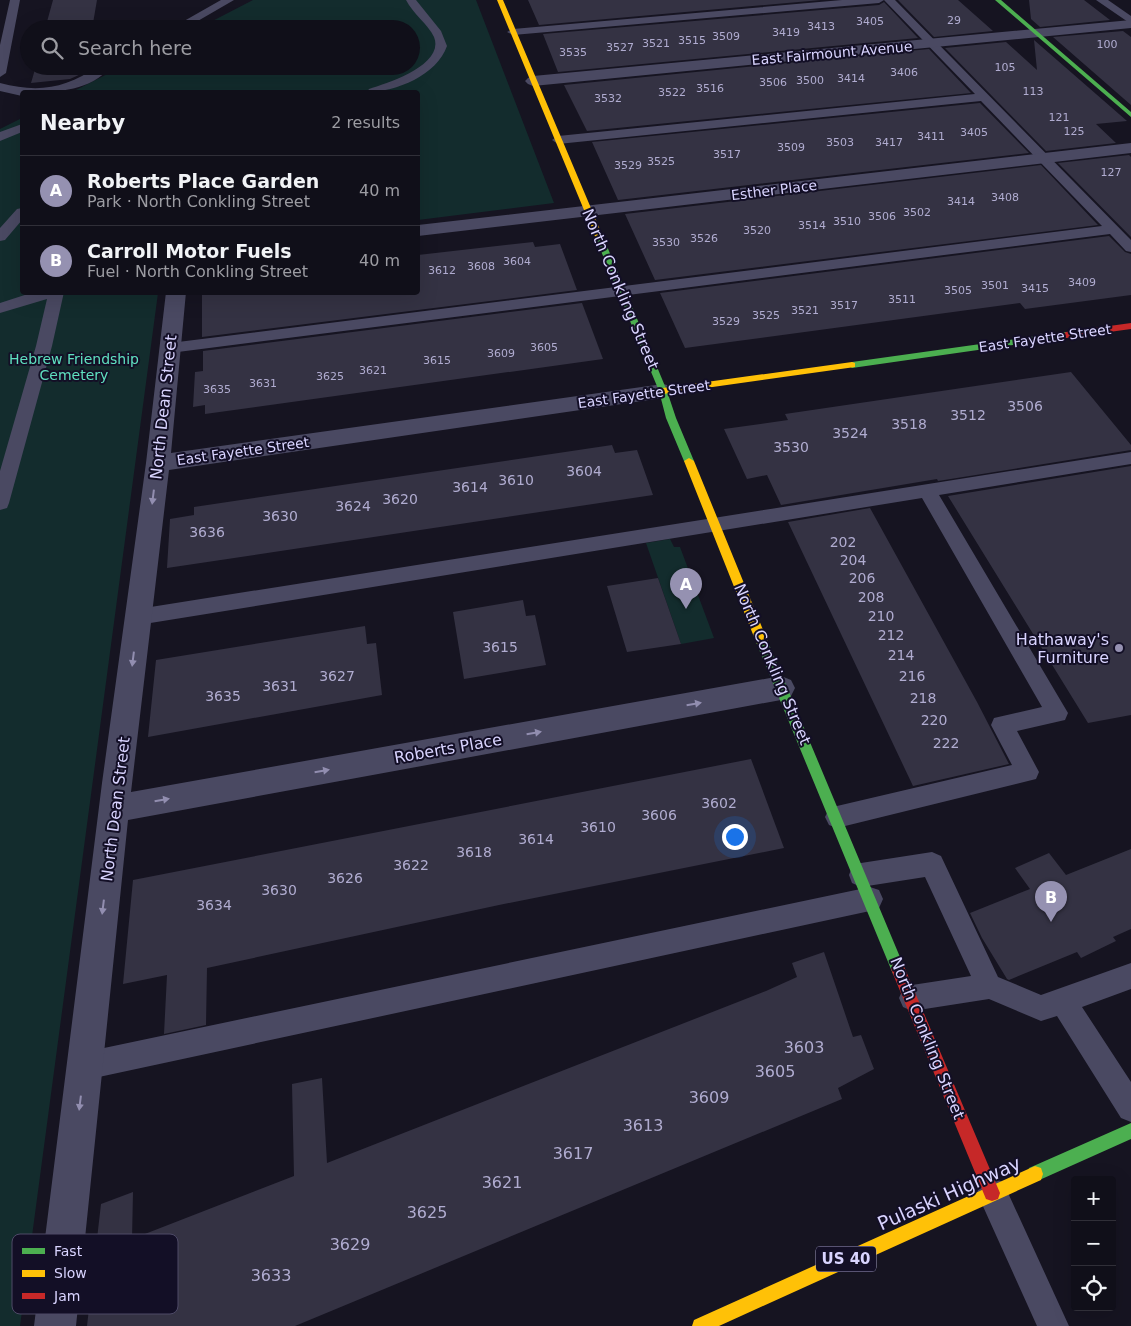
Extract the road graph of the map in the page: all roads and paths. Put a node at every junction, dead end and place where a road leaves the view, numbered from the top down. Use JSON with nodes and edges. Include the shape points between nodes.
{"nodes":[{"id":1,"x":15,"y":0,"type":"edge"},
{"id":2,"x":229,"y":0,"type":"edge"},
{"id":3,"x":411,"y":0,"type":"edge"},
{"id":4,"x":500,"y":0,"type":"edge"},
{"id":5,"x":879,"y":0,"type":"edge"},
{"id":6,"x":889,"y":0,"type":"edge"},
{"id":7,"x":998,"y":0,"type":"edge"},
{"id":8,"x":1101,"y":0,"type":"edge"},
{"id":9,"x":192,"y":20,"type":"edge"},
{"id":10,"x":1131,"y":22,"type":"edge"},
{"id":11,"x":512,"y":32,"type":"junction"},
{"id":12,"x":1038,"y":34,"type":"junction"},
{"id":13,"x":932,"y":44,"type":"junction"},
{"id":14,"x":420,"y":72,"type":"edge"},
{"id":15,"x":0,"y":73,"type":"edge"},
{"id":16,"x":92,"y":75,"type":"edge"},
{"id":17,"x":416,"y":75,"type":"edge"},
{"id":18,"x":533,"y":81,"type":"junction"},
{"id":19,"x":0,"y":87,"type":"edge"},
{"id":20,"x":56,"y":90,"type":"edge"},
{"id":21,"x":378,"y":90,"type":"edge"},
{"id":22,"x":20,"y":91,"type":"edge"},
{"id":23,"x":985,"y":98,"type":"junction"},
{"id":24,"x":1131,"y":115,"type":"edge"},
{"id":25,"x":20,"y":129,"type":"edge"},
{"id":26,"x":0,"y":137,"type":"edge"},
{"id":27,"x":558,"y":140,"type":"junction"},
{"id":28,"x":1131,"y":148,"type":"edge"},
{"id":29,"x":1045,"y":158,"type":"junction"},
{"id":30,"x":588,"y":212,"type":"junction"},
{"id":31,"x":20,"y":214,"type":"edge"},
{"id":32,"x":1113,"y":229,"type":"junction"},
{"id":33,"x":420,"y":231,"type":"edge"},
{"id":34,"x":0,"y":237,"type":"edge"},
{"id":35,"x":1131,"y":248,"type":"edge"},
{"id":36,"x":620,"y":290,"type":"junction"},
{"id":37,"x":42,"y":295,"type":"edge"},
{"id":38,"x":55,"y":295,"type":"edge"},
{"id":39,"x":176,"y":295,"type":"edge"},
{"id":40,"x":0,"y":308,"type":"edge"},
{"id":41,"x":1131,"y":326,"type":"edge"},
{"id":42,"x":170,"y":348,"type":"junction"},
{"id":43,"x":663,"y":391,"type":"junction"},
{"id":44,"x":1131,"y":458,"type":"edge"},
{"id":45,"x":158,"y":463,"type":"junction"},
{"id":46,"x":927,"y":490,"type":"junction"},
{"id":47,"x":0,"y":503,"type":"edge"},
{"id":48,"x":715,"y":525,"type":"junction"},
{"id":49,"x":138,"y":617,"type":"junction"},
{"id":50,"x":781,"y":688,"type":"junction"},
{"id":51,"x":114,"y":808,"type":"junction"},
{"id":52,"x":836,"y":817,"type":"junction"},
{"id":53,"x":866,"y":887,"type":"junction"},
{"id":54,"x":1131,"y":976,"type":"edge"},
{"id":55,"x":989,"y":986,"type":"junction"},
{"id":56,"x":912,"y":998,"type":"junction"},
{"id":57,"x":1062,"y":1000,"type":"junction"},
{"id":58,"x":85,"y":1066,"type":"junction"},
{"id":59,"x":1131,"y":1108,"type":"edge"},
{"id":60,"x":1131,"y":1130,"type":"edge"},
{"id":61,"x":992,"y":1193,"type":"junction"},
{"id":62,"x":66,"y":1234,"type":"edge"},
{"id":63,"x":700,"y":1326,"type":"edge"},
{"id":64,"x":1053,"y":1326,"type":"edge"}],
"edges":[{"from":1,"to":15,"type":"lane"},
{"from":2,"to":9,"type":"lane"},
{"from":3,"to":14,"type":"lane","via":[[442,45],[439,54]]},
{"from":4,"to":11,"type":"street","name":"North Conkling Street"},
{"from":5,"to":11,"type":"lane"},
{"from":6,"to":13,"type":"lane"},
{"from":7,"to":12,"type":"street"},
{"from":8,"to":10,"type":"lane"},
{"from":10,"to":12,"type":"street","name":"East Fairmount Avenue"},
{"from":11,"to":18,"type":"street","name":"North Conkling Street"},
{"from":12,"to":13,"type":"street","name":"East Fairmount Avenue"},
{"from":12,"to":24,"type":"street"},
{"from":13,"to":18,"type":"street","name":"East Fairmount Avenue"},
{"from":13,"to":23,"type":"lane"},
{"from":16,"to":20,"type":"lane","via":[[74,86]]},
{"from":17,"to":21,"type":"lane"},
{"from":18,"to":27,"type":"street","name":"North Conkling Street"},
{"from":19,"to":22,"type":"lane"},
{"from":23,"to":27,"type":"lane"},
{"from":23,"to":29,"type":"lane"},
{"from":25,"to":26,"type":"lane"},
{"from":27,"to":30,"type":"street","name":"North Conkling Street"},
{"from":28,"to":29,"type":"street","name":"Esther Place"},
{"from":29,"to":30,"type":"street","name":"Esther Place"},
{"from":29,"to":32,"type":"lane"},
{"from":30,"to":33,"type":"street","name":"Esther Place"},
{"from":30,"to":36,"type":"street","name":"North Conkling Street"},
{"from":31,"to":34,"type":"lane"},
{"from":32,"to":35,"type":"lane"},
{"from":32,"to":36,"type":"lane"},
{"from":36,"to":42,"type":"lane"},
{"from":36,"to":43,"type":"street","name":"North Conkling Street"},
{"from":37,"to":40,"type":"lane"},
{"from":38,"to":47,"type":"lane"},
{"from":39,"to":42,"type":"street","name":"North Dean Street"},
{"from":41,"to":43,"type":"street","name":"East Fayette Street"},
{"from":42,"to":45,"type":"street","name":"North Dean Street"},
{"from":43,"to":45,"type":"street","name":"East Fayette Street"},
{"from":43,"to":48,"type":"street","name":"North Conkling Street"},
{"from":44,"to":46,"type":"lane"},
{"from":45,"to":49,"type":"street","name":"North Dean Street","one_way":true},
{"from":46,"to":48,"type":"lane"},
{"from":46,"to":52,"type":"lane","via":[[1057,713],[1002,725],[1028,772]]},
{"from":48,"to":49,"type":"lane"},
{"from":48,"to":50,"type":"street","name":"North Conkling Street"},
{"from":49,"to":51,"type":"street","name":"North Dean Street","one_way":true},
{"from":51,"to":50,"type":"street","name":"Roberts Place","one_way":true},
{"from":50,"to":52,"type":"street","name":"North Conkling Street"},
{"from":51,"to":58,"type":"street","name":"North Dean Street","one_way":true},
{"from":52,"to":53,"type":"street","name":"North Conkling Street"},
{"from":53,"to":55,"type":"lane","via":[[932,864]]},
{"from":53,"to":56,"type":"street","name":"North Conkling Street"},
{"from":53,"to":58,"type":"lane"},
{"from":54,"to":57,"type":"lane"},
{"from":55,"to":56,"type":"lane"},
{"from":55,"to":57,"type":"lane","via":[[1041,1008]]},
{"from":56,"to":61,"type":"street","name":"North Conkling Street"},
{"from":57,"to":59,"type":"lane"},
{"from":58,"to":62,"type":"street","name":"North Dean Street","one_way":true},
{"from":60,"to":61,"type":"street","name":"Pulaski Highway","number":"US 40"},
{"from":61,"to":63,"type":"street","name":"Pulaski Highway","number":"US 40"},
{"from":61,"to":64,"type":"lane","name":"North Conkling Street"}]}
